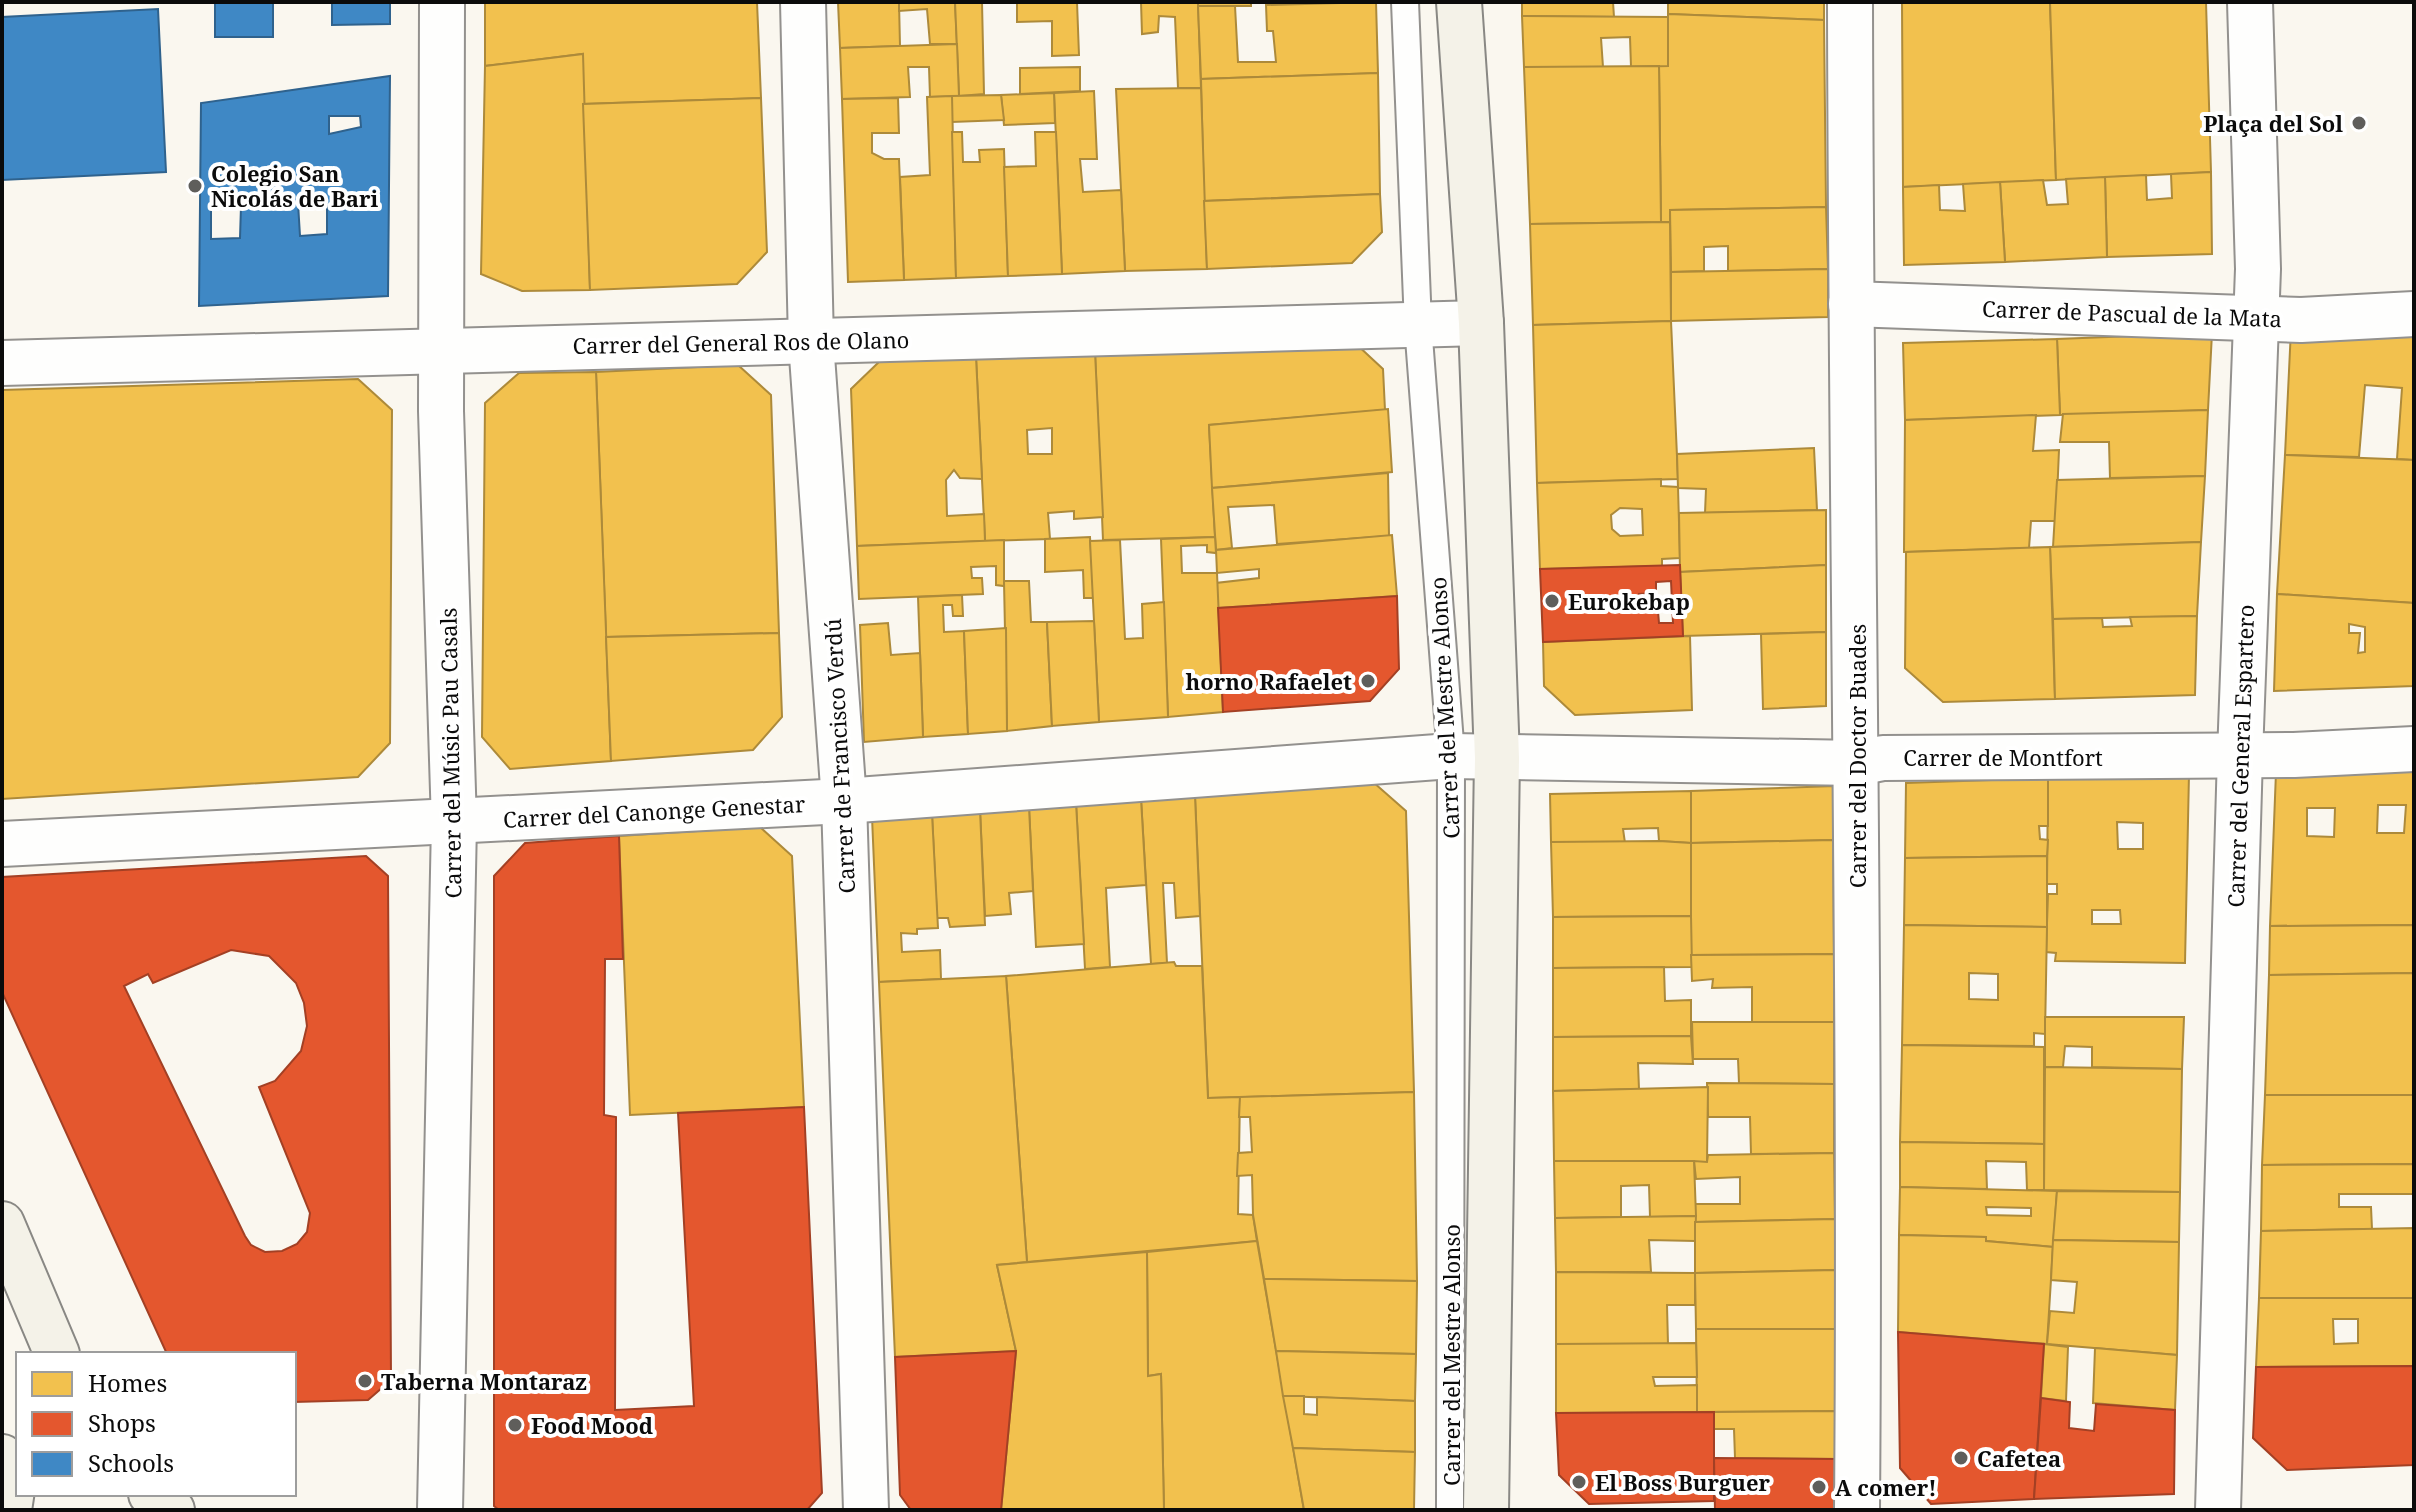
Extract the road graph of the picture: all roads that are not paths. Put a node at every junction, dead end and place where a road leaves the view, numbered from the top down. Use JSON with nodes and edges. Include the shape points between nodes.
{"nodes":[{"id":1,"x":442,"y":2,"type":"edge"},
{"id":2,"x":803,"y":2,"type":"edge"},
{"id":3,"x":1405,"y":2,"type":"edge"},
{"id":4,"x":1459,"y":2,"type":"edge"},
{"id":5,"x":1850,"y":2,"type":"edge"},
{"id":6,"x":2250,"y":2,"type":"edge"},
{"id":7,"x":1851,"y":304,"type":"junction"},
{"id":8,"x":2414,"y":314,"type":"edge"},
{"id":9,"x":2255,"y":319,"type":"junction"},
{"id":10,"x":1481,"y":323,"type":"junction"},
{"id":11,"x":1418,"y":325,"type":"junction"},
{"id":12,"x":811,"y":342,"type":"junction"},
{"id":13,"x":441,"y":349,"type":"junction"},
{"id":14,"x":2,"y":363,"type":"edge"},
{"id":15,"x":2414,"y":749,"type":"edge"},
{"id":16,"x":2240,"y":755,"type":"junction"},
{"id":17,"x":1451,"y":756,"type":"junction"},
{"id":18,"x":1497,"y":758,"type":"junction"},
{"id":19,"x":1858,"y":763,"type":"junction"},
{"id":20,"x":844,"y":801,"type":"junction"},
{"id":21,"x":454,"y":823,"type":"junction"},
{"id":22,"x":2,"y":844,"type":"edge"},
{"id":23,"x":2,"y":1224,"type":"edge"},
{"id":24,"x":56,"y":1352,"type":"edge"},
{"id":25,"x":2,"y":1457,"type":"edge"},
{"id":26,"x":154,"y":1496,"type":"edge"},
{"id":27,"x":439,"y":1508,"type":"edge"},
{"id":28,"x":9,"y":1510,"type":"edge"},
{"id":29,"x":172,"y":1510,"type":"edge"},
{"id":30,"x":866,"y":1510,"type":"edge"},
{"id":31,"x":1450,"y":1510,"type":"edge"},
{"id":32,"x":1486,"y":1510,"type":"edge"},
{"id":33,"x":1857,"y":1510,"type":"edge"},
{"id":34,"x":2218,"y":1510,"type":"edge"}],
"edges":[{"from":1,"to":13,"type":"street","name":"Carrer del Músic Pau Casals"},
{"from":2,"to":12,"type":"street","name":"Carrer de Francisco Verdú"},
{"from":3,"to":11,"type":"lane","name":"Carrer del Mestre Alonso"},
{"from":4,"to":10,"type":"main road","name":"Carrer del Mestre Alonso"},
{"from":5,"to":7,"type":"street","name":"Carrer del Doctor Buades"},
{"from":6,"to":9,"type":"street","name":"Carrer del General Espartero"},
{"from":7,"to":9,"type":"street","name":"Carrer de Pascual de la Mata"},
{"from":7,"to":19,"type":"street","name":"Carrer del Doctor Buades"},
{"from":8,"to":9,"type":"street","name":"Carrer de Pascual de la Mata"},
{"from":9,"to":16,"type":"street","name":"Carrer del General Espartero"},
{"from":10,"to":11,"type":"street","name":"Carrer del General Ros de Olano"},
{"from":10,"to":18,"type":"main road","name":"Carrer del Mestre Alonso"},
{"from":11,"to":12,"type":"street","name":"Carrer del General Ros de Olano"},
{"from":11,"to":17,"type":"lane","name":"Carrer del Mestre Alonso"},
{"from":12,"to":13,"type":"street","name":"Carrer del General Ros de Olano"},
{"from":12,"to":20,"type":"street","name":"Carrer de Francisco Verdú"},
{"from":13,"to":14,"type":"street","name":"Carrer del General Ros de Olano"},
{"from":13,"to":21,"type":"street","name":"Carrer del Músic Pau Casals"},
{"from":15,"to":16,"type":"street","name":"Carrer de Montfort"},
{"from":16,"to":19,"type":"street","name":"Carrer de Montfort","via":[[1883,758]]},
{"from":16,"to":34,"type":"street","name":"Carrer del General Espartero"},
{"from":17,"to":18,"type":"street","name":"Carrer del Canonge Genestar"},
{"from":17,"to":20,"type":"street","name":"Carrer del Canonge Genestar"},
{"from":17,"to":31,"type":"lane","name":"Carrer del Mestre Alonso"},
{"from":18,"to":19,"type":"street","name":"Carrer de Montfort"},
{"from":18,"to":32,"type":"main road","name":"Carrer del Mestre Alonso"},
{"from":19,"to":33,"type":"street","name":"Carrer del Doctor Buades"},
{"from":20,"to":21,"type":"street","name":"Carrer del Canonge Genestar"},
{"from":20,"to":30,"type":"street","name":"Carrer de Francisco Verdú"},
{"from":21,"to":22,"type":"street","name":"Carrer del Canonge Genestar"},
{"from":21,"to":27,"type":"street","name":"Carrer del Músic Pau Casals"},
{"from":23,"to":24,"type":"main road"},
{"from":25,"to":28,"type":"main road","via":[[12,1490]]},
{"from":26,"to":29,"type":"main road"}]}
